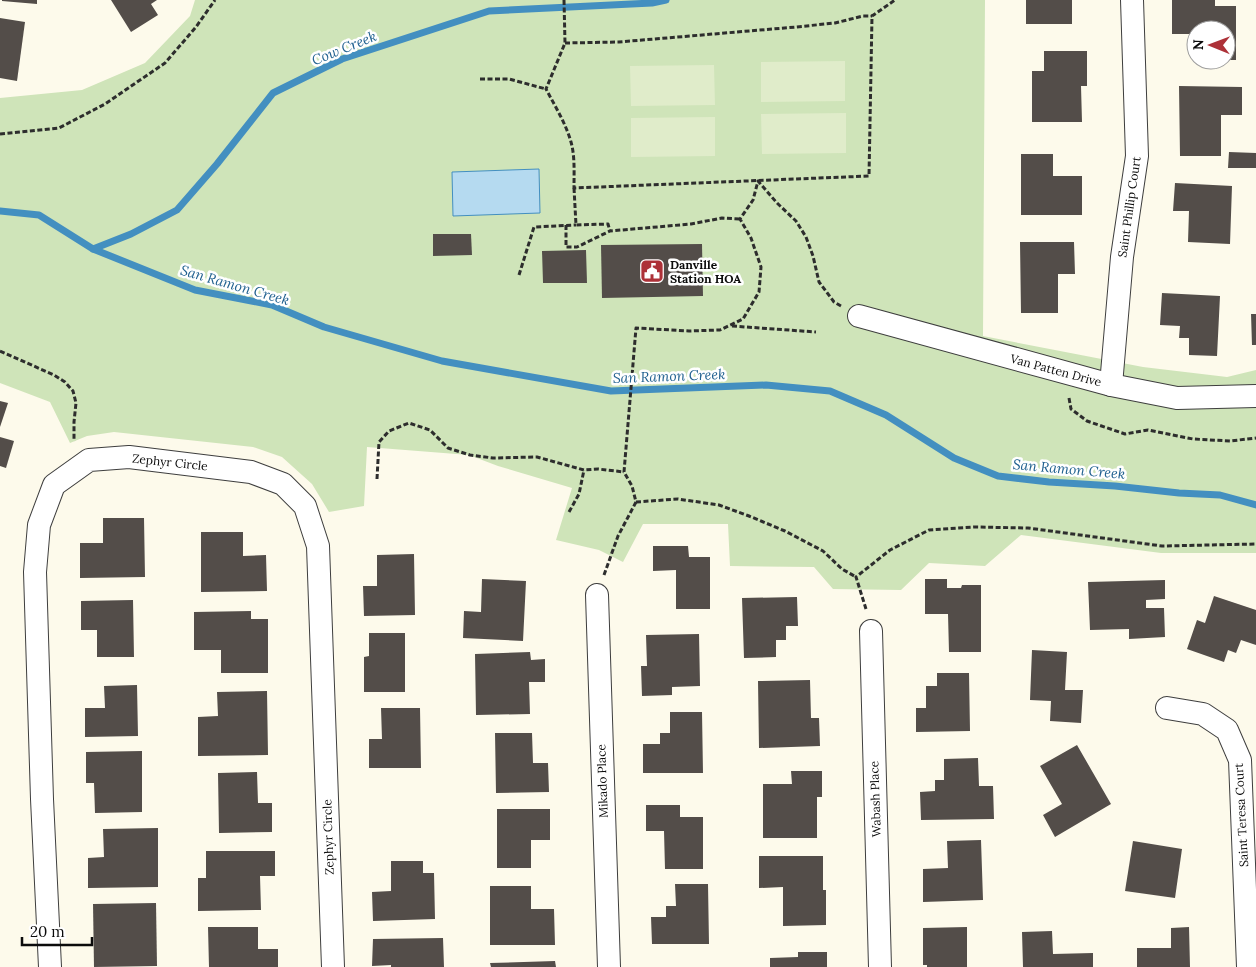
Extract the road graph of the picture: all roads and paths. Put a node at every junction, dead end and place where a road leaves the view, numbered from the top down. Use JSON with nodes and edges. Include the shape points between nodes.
{"nodes":[{"id":1,"x":215,"y":0,"type":"edge"},
{"id":2,"x":564,"y":0,"type":"edge"},
{"id":3,"x":895,"y":0,"type":"edge"},
{"id":4,"x":1132,"y":0,"type":"edge"},
{"id":5,"x":872,"y":16,"type":"junction"},
{"id":6,"x":565,"y":44,"type":"junction"},
{"id":7,"x":480,"y":79,"type":"dead end"},
{"id":8,"x":546,"y":89,"type":"junction"},
{"id":9,"x":0,"y":134,"type":"edge"},
{"id":10,"x":758,"y":181,"type":"junction"},
{"id":11,"x":574,"y":188,"type":"junction"},
{"id":12,"x":740,"y":219,"type":"junction"},
{"id":13,"x":566,"y":225,"type":"junction"},
{"id":14,"x":576,"y":225,"type":"junction"},
{"id":15,"x":610,"y":231,"type":"junction"},
{"id":16,"x":519,"y":275,"type":"dead end"},
{"id":17,"x":859,"y":316,"type":"joint"},
{"id":18,"x":731,"y":325,"type":"junction"},
{"id":19,"x":816,"y":332,"type":"dead end"},
{"id":20,"x":0,"y":352,"type":"edge"},
{"id":21,"x":1070,"y":373,"type":"junction"},
{"id":22,"x":1111,"y":385,"type":"junction"},
{"id":23,"x":1256,"y":396,"type":"edge"},
{"id":24,"x":1256,"y":438,"type":"edge"},
{"id":25,"x":89,"y":460,"type":"junction"},
{"id":26,"x":584,"y":470,"type":"junction"},
{"id":27,"x":624,"y":472,"type":"junction"},
{"id":28,"x":377,"y":479,"type":"dead end"},
{"id":29,"x":636,"y":502,"type":"junction"},
{"id":30,"x":569,"y":512,"type":"dead end"},
{"id":31,"x":1256,"y":544,"type":"edge"},
{"id":32,"x":856,"y":577,"type":"junction"},
{"id":33,"x":597,"y":595,"type":"joint"},
{"id":34,"x":871,"y":631,"type":"joint"},
{"id":35,"x":1167,"y":708,"type":"dead end"},
{"id":36,"x":50,"y":967,"type":"edge"},
{"id":37,"x":333,"y":967,"type":"edge"},
{"id":38,"x":608,"y":967,"type":"edge"},
{"id":39,"x":880,"y":967,"type":"edge"},
{"id":40,"x":1248,"y":967,"type":"edge"}],
"edges":[{"from":1,"to":9,"type":"path","via":[[165,63],[105,104],[59,128]]},
{"from":2,"to":6,"type":"path"},
{"from":3,"to":5,"type":"path"},
{"from":4,"to":22,"type":"street","name":"Saint Phillip Court","via":[[1137,156],[1122,257]]},
{"from":5,"to":6,"type":"path","via":[[835,23]]},
{"from":5,"to":10,"type":"path","via":[[869,176]]},
{"from":6,"to":8,"type":"path"},
{"from":7,"to":8,"type":"path","via":[[509,79]]},
{"from":8,"to":11,"type":"path","via":[[571,142]]},
{"from":10,"to":11,"type":"path"},
{"from":10,"to":12,"type":"path","via":[[753,200]]},
{"from":10,"to":17,"type":"path","via":[[796,221],[806,237],[819,282],[834,302]]},
{"from":11,"to":14,"type":"path"},
{"from":12,"to":15,"type":"path","via":[[722,218]]},
{"from":12,"to":18,"type":"path","via":[[761,267],[759,292],[742,319]]},
{"from":13,"to":14,"type":"path"},
{"from":13,"to":15,"type":"path","via":[[566,247],[577,247]]},
{"from":13,"to":16,"type":"path","via":[[534,227]]},
{"from":14,"to":15,"type":"path","via":[[608,224]]},
{"from":17,"to":21,"type":"street","name":"Van Patten Drive"},
{"from":18,"to":19,"type":"path"},
{"from":18,"to":27,"type":"path","via":[[720,330],[689,331],[636,328]]},
{"from":20,"to":25,"type":"path","via":[[54,375],[73,391],[76,403],[74,440]]},
{"from":21,"to":22,"type":"street","name":"Van Patten Drive"},
{"from":21,"to":24,"type":"path","via":[[1068,396],[1071,409],[1087,420],[1125,434],[1148,430],[1193,440]]},
{"from":22,"to":23,"type":"street","name":"Van Patten Drive","via":[[1178,398]]},
{"from":25,"to":36,"type":"street","via":[[54,486],[39,525],[35,572]]},
{"from":25,"to":37,"type":"street","name":"Zephyr Circle","via":[[129,457],[252,472],[283,484],[304,506],[318,546]]},
{"from":26,"to":27,"type":"path","via":[[598,468]]},
{"from":26,"to":28,"type":"path","via":[[537,457],[470,455],[448,448],[430,430],[409,423],[389,431],[379,442]]},
{"from":26,"to":30,"type":"path","via":[[579,494]]},
{"from":27,"to":29,"type":"path"},
{"from":29,"to":32,"type":"path","via":[[678,499],[726,508],[785,530],[823,551]]},
{"from":29,"to":33,"type":"path","via":[[618,536]]},
{"from":31,"to":32,"type":"path","via":[[1162,546],[1028,528],[929,530],[890,550]]},
{"from":32,"to":34,"type":"path"},
{"from":33,"to":38,"type":"street","name":"Mikado Place"},
{"from":34,"to":39,"type":"street","name":"Wabash Place"},
{"from":35,"to":40,"type":"street","name":"Saint Teresa Court","via":[[1202,714],[1226,730],[1240,760]]}]}
